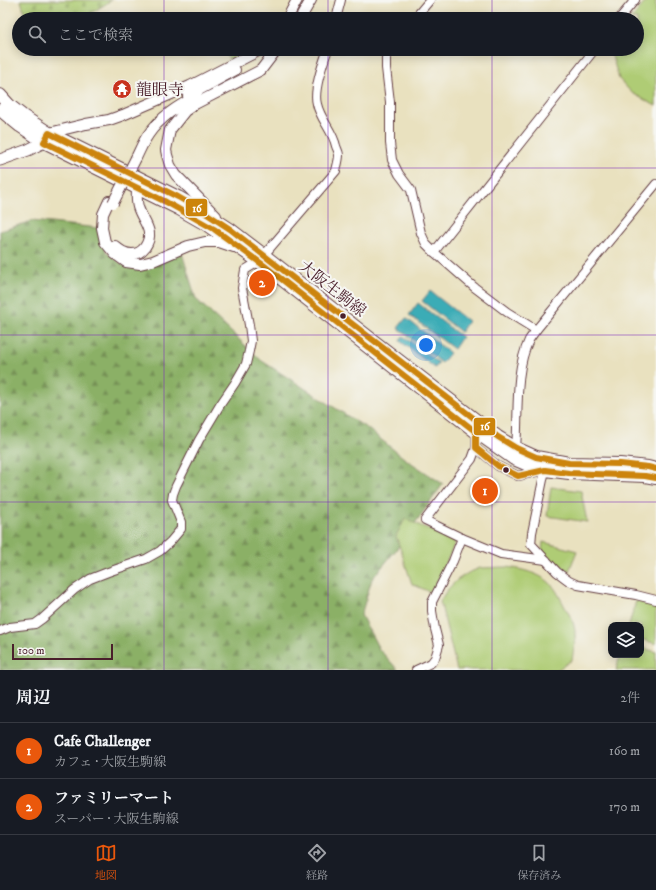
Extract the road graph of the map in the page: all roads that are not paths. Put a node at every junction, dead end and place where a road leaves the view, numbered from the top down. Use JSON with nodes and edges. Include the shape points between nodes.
{"nodes":[{"id":1,"x":297,"y":0,"type":"edge"},
{"id":2,"x":311,"y":0,"type":"edge"},
{"id":3,"x":341,"y":0,"type":"edge"},
{"id":4,"x":430,"y":0,"type":"edge"},
{"id":5,"x":635,"y":0,"type":"edge"},
{"id":6,"x":290,"y":12,"type":"edge"},
{"id":7,"x":304,"y":12,"type":"edge"},
{"id":8,"x":338,"y":12,"type":"edge"},
{"id":9,"x":420,"y":12,"type":"edge"},
{"id":10,"x":625,"y":12,"type":"edge"},
{"id":11,"x":248,"y":56,"type":"edge"},
{"id":12,"x":257,"y":56,"type":"edge"},
{"id":13,"x":269,"y":56,"type":"edge"},
{"id":14,"x":272,"y":56,"type":"edge"},
{"id":15,"x":326,"y":56,"type":"edge"},
{"id":16,"x":387,"y":56,"type":"edge"},
{"id":17,"x":589,"y":56,"type":"edge"},
{"id":18,"x":0,"y":95,"type":"edge"},
{"id":19,"x":0,"y":110,"type":"edge"},
{"id":20,"x":47,"y":138,"type":"junction"},
{"id":21,"x":134,"y":157,"type":"junction"},
{"id":22,"x":0,"y":160,"type":"edge"},
{"id":23,"x":656,"y":184,"type":"edge"},
{"id":24,"x":137,"y":188,"type":"junction"},
{"id":25,"x":111,"y":202,"type":"junction"},
{"id":26,"x":230,"y":229,"type":"junction"},
{"id":27,"x":243,"y":250,"type":"junction"},
{"id":28,"x":434,"y":252,"type":"junction"},
{"id":29,"x":261,"y":258,"type":"junction"},
{"id":30,"x":536,"y":330,"type":"junction"},
{"id":31,"x":476,"y":432,"type":"junction"},
{"id":32,"x":476,"y":448,"type":"junction"},
{"id":33,"x":516,"y":448,"type":"junction"},
{"id":34,"x":656,"y":469,"type":"edge"},
{"id":35,"x":545,"y":470,"type":"junction"},
{"id":36,"x":656,"y":478,"type":"edge"},
{"id":37,"x":462,"y":538,"type":"junction"},
{"id":38,"x":546,"y":560,"type":"junction"},
{"id":39,"x":656,"y":600,"type":"edge"},
{"id":40,"x":0,"y":631,"type":"edge"},
{"id":41,"x":416,"y":670,"type":"edge"}],
"edges":[{"from":1,"to":6,"type":"street"},
{"from":2,"to":7,"type":"street"},
{"from":3,"to":8,"type":"street"},
{"from":4,"to":9,"type":"street"},
{"from":5,"to":10,"type":"street"},
{"from":11,"to":20,"type":"street","via":[[123,116],[86,124]]},
{"from":12,"to":21,"type":"street","via":[[160,114],[144,134]]},
{"from":13,"to":21,"type":"street","via":[[180,105],[159,122]]},
{"from":14,"to":26,"type":"street","via":[[261,70],[186,111],[170,130],[168,137],[166,150],[172,170]]},
{"from":15,"to":29,"type":"street","via":[[316,95],[320,115],[336,142],[339,155],[336,171]]},
{"from":16,"to":28,"type":"street","via":[[392,160],[411,190],[421,233],[426,244]]},
{"from":17,"to":28,"type":"street"},
{"from":18,"to":20,"type":"main road","name":"大阪生駒線"},
{"from":19,"to":20,"type":"main road","name":"大阪生駒線","via":[[20,126]]},
{"from":20,"to":22,"type":"main road","via":[[28,150]]},
{"from":20,"to":24,"type":"main road","name":"大阪生駒線"},
{"from":20,"to":26,"type":"main road","name":"大阪生駒線","via":[[178,197]]},
{"from":21,"to":25,"type":"street","bridge":true},
{"from":23,"to":30,"type":"street"},
{"from":24,"to":25,"type":"street","via":[[136,199],[150,236],[144,249],[138,253],[123,252],[113,243],[107,221]]},
{"from":24,"to":27,"type":"main road","name":"大阪生駒線","via":[[207,225]]},
{"from":25,"to":27,"type":"street","via":[[103,214],[105,242],[126,262],[140,264],[153,261],[188,246],[205,242],[219,242]]},
{"from":26,"to":29,"type":"main road","name":"大阪生駒線"},
{"from":27,"to":29,"type":"main road","name":"大阪生駒線"},
{"from":28,"to":30,"type":"street","via":[[474,287]]},
{"from":29,"to":31,"type":"main road","name":"大阪生駒線","via":[[266,266]]},
{"from":29,"to":33,"type":"main road","name":"大阪生駒線"},
{"from":29,"to":40,"type":"street","via":[[245,270],[242,288],[250,341],[246,364],[199,440],[172,494],[181,529],[160,551],[146,559],[90,579],[35,624]]},
{"from":30,"to":33,"type":"street","via":[[529,340],[520,372]]},
{"from":31,"to":32,"type":"street"},
{"from":31,"to":35,"type":"main road","name":"大阪生駒線","via":[[514,459]]},
{"from":32,"to":35,"type":"street","via":[[498,466],[518,476]]},
{"from":32,"to":37,"type":"street","via":[[472,459],[426,520]]},
{"from":33,"to":34,"type":"main road","name":"大阪生駒線","via":[[536,457],[569,463],[620,464]]},
{"from":35,"to":36,"type":"main road","name":"大阪生駒線"},
{"from":35,"to":38,"type":"street","via":[[531,544]]},
{"from":37,"to":38,"type":"street","via":[[501,554]]},
{"from":37,"to":41,"type":"street","via":[[432,602],[439,645],[435,658]]},
{"from":38,"to":39,"type":"street","via":[[569,581]]}]}
